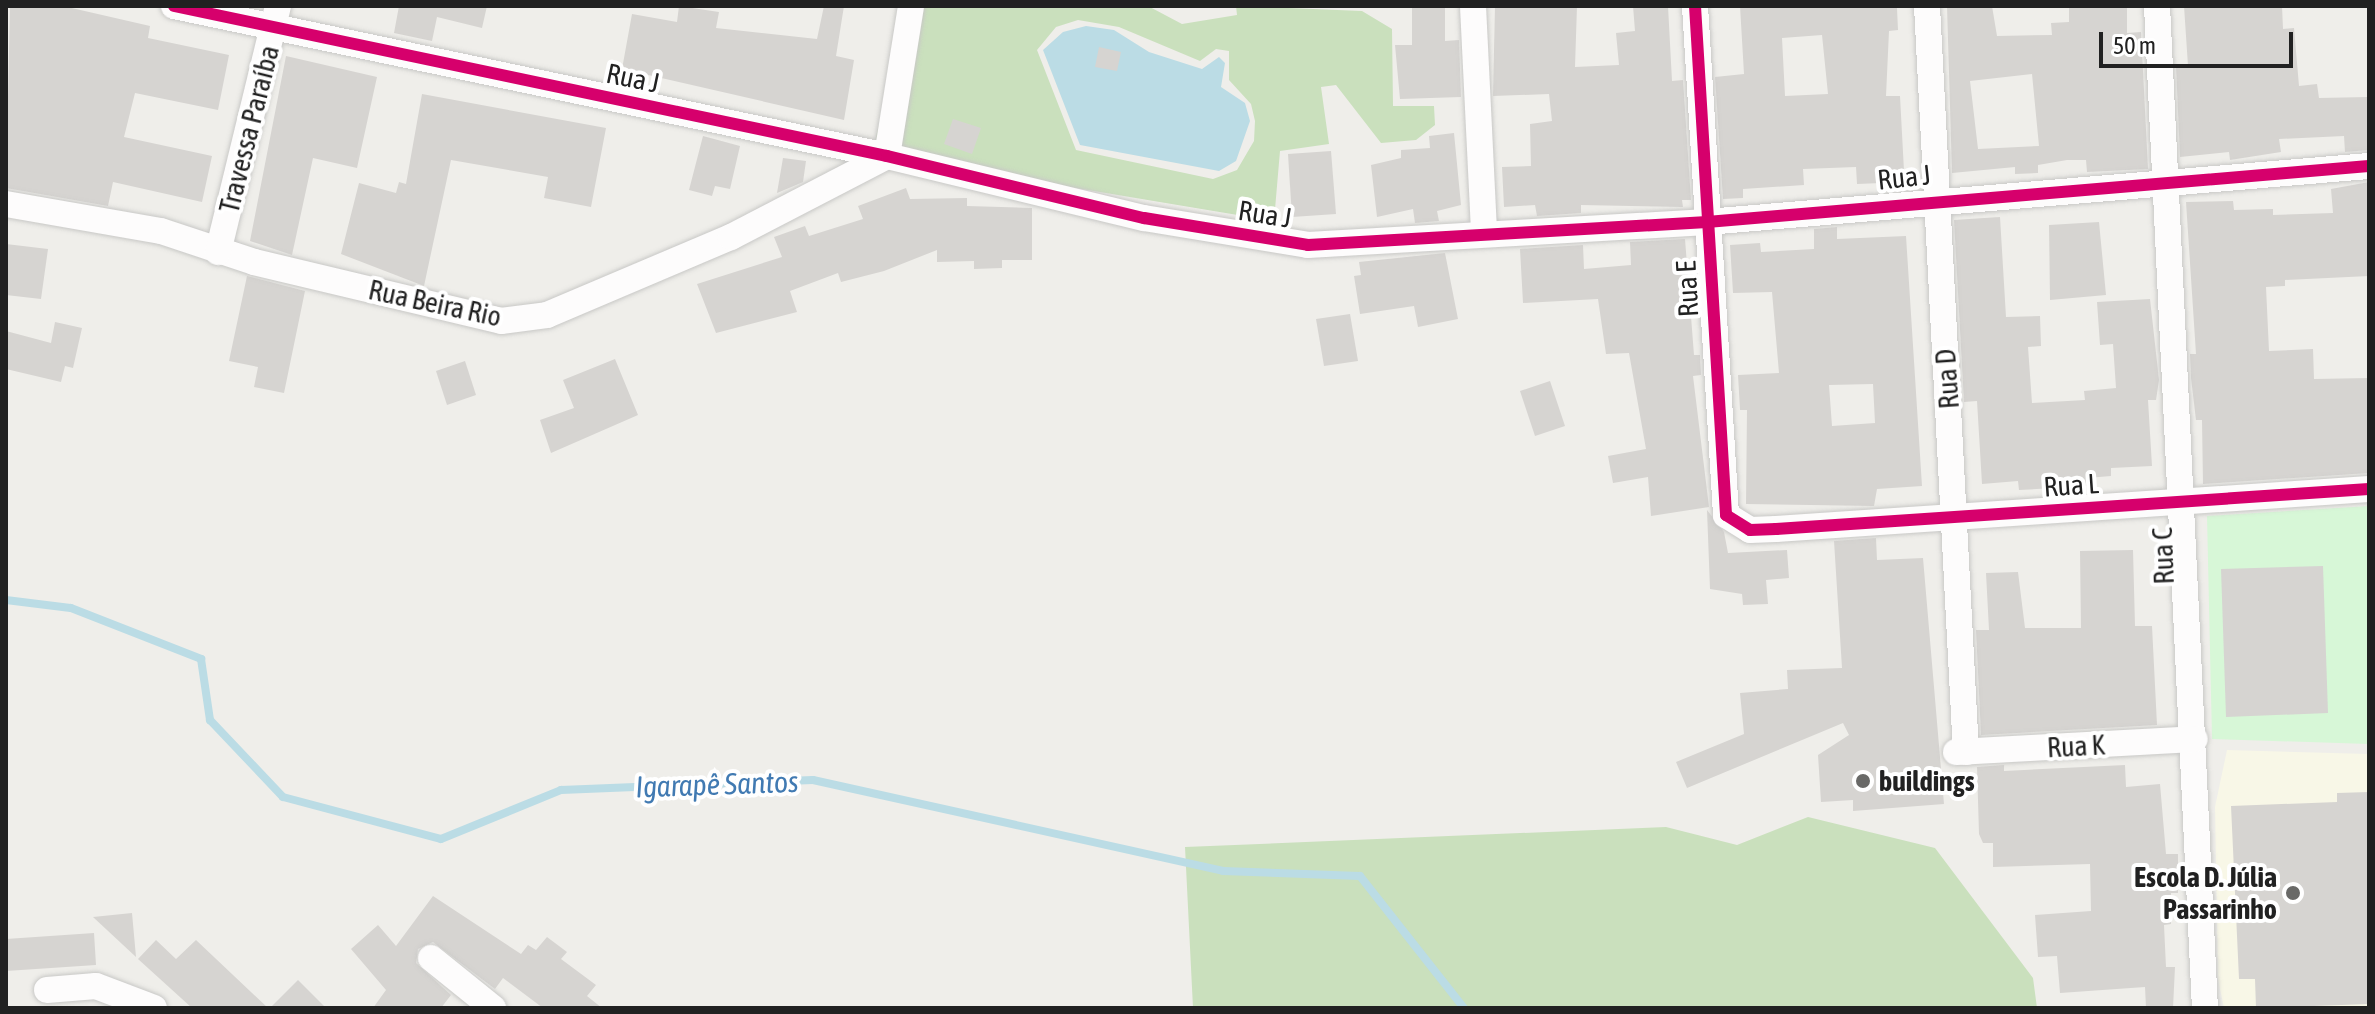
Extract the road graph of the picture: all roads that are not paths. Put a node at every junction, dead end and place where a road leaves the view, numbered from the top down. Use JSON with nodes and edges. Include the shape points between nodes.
{"nodes":[{"id":1,"x":174,"y":6,"type":"edge"},
{"id":2,"x":911,"y":6,"type":"edge"},
{"id":3,"x":1473,"y":6,"type":"edge"},
{"id":4,"x":1695,"y":6,"type":"edge"},
{"id":5,"x":1927,"y":6,"type":"edge"},
{"id":6,"x":2157,"y":6,"type":"edge"},
{"id":7,"x":276,"y":17,"type":"edge"},
{"id":8,"x":887,"y":156,"type":"junction"},
{"id":9,"x":2369,"y":166,"type":"edge"},
{"id":10,"x":2166,"y":181,"type":"junction"},
{"id":11,"x":1935,"y":198,"type":"junction"},
{"id":12,"x":6,"y":204,"type":"edge"},
{"id":13,"x":1707,"y":222,"type":"junction"},
{"id":14,"x":1484,"y":231,"type":"junction"},
{"id":15,"x":218,"y":252,"type":"junction"},
{"id":16,"x":2369,"y":489,"type":"edge"},
{"id":17,"x":2185,"y":502,"type":"junction"},
{"id":18,"x":1956,"y":517,"type":"junction"},
{"id":19,"x":1776,"y":529,"type":"joint"},
{"id":20,"x":2195,"y":739,"type":"junction"},
{"id":21,"x":1961,"y":752,"type":"joint"},
{"id":22,"x":431,"y":958,"type":"dead end"},
{"id":23,"x":47,"y":990,"type":"dead end"},
{"id":24,"x":154,"y":1008,"type":"edge"},
{"id":25,"x":493,"y":1008,"type":"edge"},
{"id":26,"x":2205,"y":1008,"type":"edge"}],
"edges":[{"from":1,"to":7,"type":"street","name":"Rua J"},
{"from":2,"to":8,"type":"street"},
{"from":3,"to":14,"type":"street"},
{"from":4,"to":13,"type":"street","name":"Rua E"},
{"from":5,"to":11,"type":"street","name":"Rua D"},
{"from":6,"to":10,"type":"street","name":"Rua C"},
{"from":7,"to":8,"type":"street","name":"Rua J"},
{"from":7,"to":15,"type":"street","name":"Travessa Paraíba"},
{"from":8,"to":14,"type":"street","name":"Rua J","via":[[1144,218],[1308,245]]},
{"from":8,"to":15,"type":"street","name":"Rua Beira Rio","via":[[731,237],[547,315],[501,321]]},
{"from":9,"to":10,"type":"street","name":"Rua J"},
{"from":10,"to":11,"type":"street","name":"Rua J"},
{"from":10,"to":17,"type":"street","name":"Rua C"},
{"from":11,"to":13,"type":"street","name":"Rua J"},
{"from":11,"to":18,"type":"street","name":"Rua D"},
{"from":12,"to":15,"type":"street","name":"Rua Beira Rio","via":[[161,231]]},
{"from":13,"to":14,"type":"street","name":"Rua J"},
{"from":13,"to":19,"type":"street","name":"Rua E","via":[[1726,515],[1750,530]]},
{"from":16,"to":17,"type":"street","name":"Rua L"},
{"from":17,"to":18,"type":"street","name":"Rua L"},
{"from":17,"to":20,"type":"street","name":"Rua C"},
{"from":18,"to":19,"type":"street","name":"Rua L"},
{"from":18,"to":21,"type":"street","name":"Rua D"},
{"from":20,"to":21,"type":"street","name":"Rua K"},
{"from":20,"to":26,"type":"street","name":"Rua C"},
{"from":22,"to":25,"type":"street"},
{"from":23,"to":24,"type":"street","via":[[96,986]]}]}
